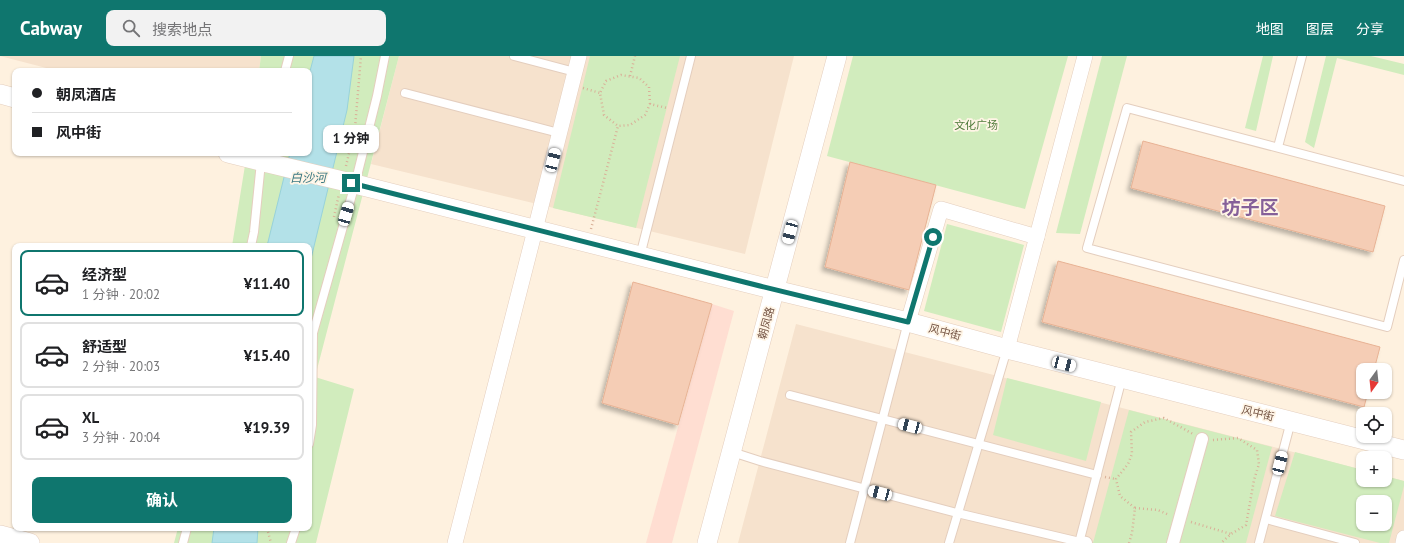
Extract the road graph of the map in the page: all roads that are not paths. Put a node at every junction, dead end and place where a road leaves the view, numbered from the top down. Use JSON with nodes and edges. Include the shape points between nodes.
{"nodes":[{"id":1,"x":289,"y":56,"type":"edge"},
{"id":2,"x":385,"y":56,"type":"edge"},
{"id":3,"x":514,"y":56,"type":"edge"},
{"id":4,"x":579,"y":56,"type":"edge"},
{"id":5,"x":691,"y":56,"type":"edge"},
{"id":6,"x":837,"y":56,"type":"edge"},
{"id":7,"x":1084,"y":56,"type":"edge"},
{"id":8,"x":1302,"y":56,"type":"edge"},
{"id":9,"x":286,"y":68,"type":"edge"},
{"id":10,"x":575,"y":72,"type":"junction"},
{"id":11,"x":405,"y":93,"type":"dead end"},
{"id":12,"x":0,"y":94,"type":"edge"},
{"id":13,"x":12,"y":97,"type":"edge"},
{"id":14,"x":560,"y":133,"type":"junction"},
{"id":15,"x":1278,"y":148,"type":"junction"},
{"id":16,"x":246,"y":156,"type":"edge"},
{"id":17,"x":264,"y":159,"type":"edge"},
{"id":18,"x":1404,"y":181,"type":"edge"},
{"id":19,"x":353,"y":184,"type":"junction"},
{"id":20,"x":536,"y":230,"type":"junction"},
{"id":21,"x":1037,"y":237,"type":"junction"},
{"id":22,"x":251,"y":243,"type":"edge"},
{"id":23,"x":640,"y":256,"type":"junction"},
{"id":24,"x":1404,"y":260,"type":"edge"},
{"id":25,"x":775,"y":290,"type":"junction"},
{"id":26,"x":908,"y":322,"type":"junction"},
{"id":27,"x":1007,"y":349,"type":"junction"},
{"id":28,"x":1122,"y":378,"type":"junction"},
{"id":29,"x":790,"y":395,"type":"dead end"},
{"id":30,"x":883,"y":420,"type":"junction"},
{"id":31,"x":1291,"y":421,"type":"junction"},
{"id":32,"x":312,"y":425,"type":"edge"},
{"id":33,"x":1202,"y":439,"type":"dead end"},
{"id":34,"x":978,"y":444,"type":"junction"},
{"id":35,"x":1404,"y":450,"type":"edge"},
{"id":36,"x":732,"y":452,"type":"junction"},
{"id":37,"x":1097,"y":475,"type":"junction"},
{"id":38,"x":865,"y":489,"type":"junction"},
{"id":39,"x":957,"y":514,"type":"junction"},
{"id":40,"x":1266,"y":519,"type":"junction"},
{"id":41,"x":186,"y":531,"type":"edge"},
{"id":42,"x":295,"y":531,"type":"edge"},
{"id":43,"x":0,"y":535,"type":"edge"},
{"id":44,"x":1404,"y":538,"type":"edge"},
{"id":45,"x":30,"y":543,"type":"edge"},
{"id":46,"x":183,"y":543,"type":"edge"},
{"id":47,"x":292,"y":543,"type":"edge"},
{"id":48,"x":455,"y":543,"type":"edge"},
{"id":49,"x":708,"y":543,"type":"edge"},
{"id":50,"x":850,"y":543,"type":"edge"},
{"id":51,"x":949,"y":543,"type":"edge"},
{"id":52,"x":1082,"y":543,"type":"edge"},
{"id":53,"x":1173,"y":543,"type":"edge"},
{"id":54,"x":1260,"y":543,"type":"edge"},
{"id":55,"x":1355,"y":543,"type":"edge"},
{"id":56,"x":1403,"y":543,"type":"edge"}],
"edges":[{"from":1,"to":9,"type":"lane"},
{"from":2,"to":19,"type":"lane"},
{"from":3,"to":10,"type":"lane"},
{"from":4,"to":10,"type":"street"},
{"from":5,"to":23,"type":"lane"},
{"from":6,"to":25,"type":"street","name":"朝凤路"},
{"from":7,"to":21,"type":"street"},
{"from":8,"to":15,"type":"lane"},
{"from":10,"to":14,"type":"street"},
{"from":11,"to":14,"type":"lane"},
{"from":12,"to":13,"type":"street"},
{"from":14,"to":20,"type":"street"},
{"from":15,"to":18,"type":"lane"},
{"from":15,"to":24,"type":"lane","via":[[1127,108],[1087,248],[1387,327]]},
{"from":16,"to":17,"type":"street","name":"风中街"},
{"from":17,"to":19,"type":"street","name":"风中街","bridge":true},
{"from":17,"to":22,"type":"lane"},
{"from":19,"to":20,"type":"street","name":"风中街"},
{"from":19,"to":32,"type":"lane","via":[[313,333]]},
{"from":20,"to":23,"type":"street","name":"风中街"},
{"from":20,"to":48,"type":"street"},
{"from":21,"to":26,"type":"street","via":[[941,209]]},
{"from":21,"to":27,"type":"street"},
{"from":23,"to":25,"type":"street","name":"风中街"},
{"from":25,"to":26,"type":"street","name":"风中街"},
{"from":25,"to":36,"type":"street","name":"朝凤路"},
{"from":26,"to":27,"type":"street","name":"风中街"},
{"from":26,"to":30,"type":"lane"},
{"from":27,"to":28,"type":"street","name":"风中街"},
{"from":27,"to":34,"type":"lane"},
{"from":28,"to":31,"type":"street","name":"风中街"},
{"from":28,"to":37,"type":"lane"},
{"from":29,"to":30,"type":"lane"},
{"from":30,"to":34,"type":"lane"},
{"from":30,"to":38,"type":"lane"},
{"from":31,"to":35,"type":"street","name":"风中街"},
{"from":31,"to":40,"type":"lane"},
{"from":33,"to":53,"type":"street"},
{"from":34,"to":37,"type":"lane"},
{"from":34,"to":39,"type":"lane"},
{"from":36,"to":38,"type":"lane"},
{"from":36,"to":49,"type":"street","name":"朝凤路"},
{"from":37,"to":52,"type":"lane"},
{"from":38,"to":39,"type":"lane"},
{"from":38,"to":50,"type":"lane"},
{"from":39,"to":51,"type":"lane"},
{"from":39,"to":52,"type":"lane"},
{"from":40,"to":54,"type":"lane"},
{"from":40,"to":55,"type":"lane"},
{"from":41,"to":46,"type":"lane"},
{"from":42,"to":47,"type":"lane"},
{"from":43,"to":45,"type":"street"},
{"from":44,"to":56,"type":"street"}]}
